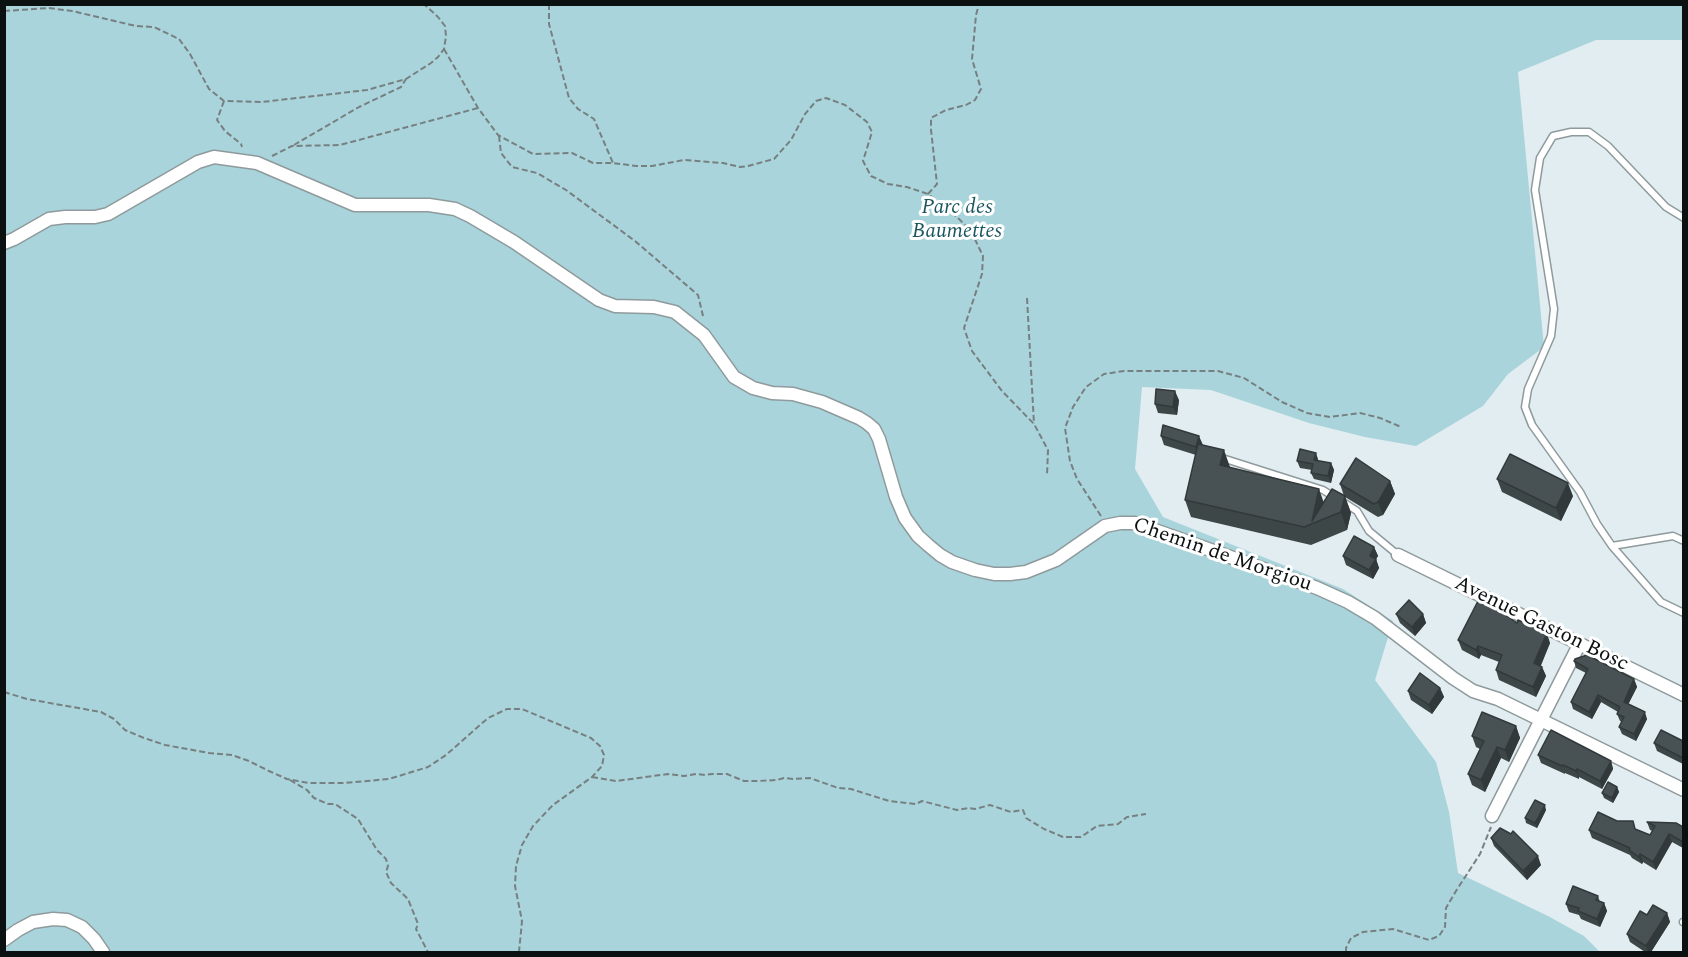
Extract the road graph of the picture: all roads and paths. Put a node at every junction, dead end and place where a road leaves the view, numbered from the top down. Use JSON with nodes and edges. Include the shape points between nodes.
{"nodes":[{"id":1,"x":424,"y":4,"type":"edge"},
{"id":2,"x":549,"y":4,"type":"edge"},
{"id":3,"x":979,"y":4,"type":"edge"},
{"id":4,"x":4,"y":11,"type":"edge"},
{"id":5,"x":444,"y":49,"type":"junction"},
{"id":6,"x":406,"y":79,"type":"junction"},
{"id":7,"x":224,"y":101,"type":"junction"},
{"id":8,"x":478,"y":108,"type":"junction"},
{"id":9,"x":498,"y":135,"type":"junction"},
{"id":10,"x":292,"y":146,"type":"junction"},
{"id":11,"x":252,"y":162,"type":"junction"},
{"id":12,"x":613,"y":163,"type":"junction"},
{"id":13,"x":928,"y":194,"type":"junction"},
{"id":14,"x":1683,"y":218,"type":"edge"},
{"id":15,"x":4,"y":243,"type":"edge"},
{"id":16,"x":1027,"y":298,"type":"dead end"},
{"id":17,"x":703,"y":317,"type":"dead end"},
{"id":18,"x":1034,"y":424,"type":"junction"},
{"id":19,"x":1401,"y":427,"type":"dead end"},
{"id":20,"x":1213,"y":455,"type":"edge"},
{"id":21,"x":1047,"y":476,"type":"dead end"},
{"id":22,"x":1105,"y":526,"type":"junction"},
{"id":23,"x":1683,"y":540,"type":"edge"},
{"id":24,"x":1612,"y":546,"type":"junction"},
{"id":25,"x":1398,"y":555,"type":"joint"},
{"id":26,"x":1683,"y":613,"type":"edge"},
{"id":27,"x":1580,"y":645,"type":"junction"},
{"id":28,"x":4,"y":692,"type":"edge"},
{"id":29,"x":1683,"y":695,"type":"edge"},
{"id":30,"x":1541,"y":720,"type":"junction"},
{"id":31,"x":592,"y":777,"type":"junction"},
{"id":32,"x":287,"y":779,"type":"junction"},
{"id":33,"x":1683,"y":790,"type":"edge"},
{"id":34,"x":1146,"y":814,"type":"dead end"},
{"id":35,"x":1492,"y":816,"type":"joint"},
{"id":36,"x":4,"y":940,"type":"edge"},
{"id":37,"x":103,"y":952,"type":"edge"},
{"id":38,"x":428,"y":952,"type":"edge"},
{"id":39,"x":519,"y":952,"type":"edge"},
{"id":40,"x":1346,"y":952,"type":"edge"}],
"edges":[{"from":1,"to":5,"type":"path","via":[[445,26]]},
{"from":2,"to":12,"type":"path","via":[[549,24],[569,98],[594,119]]},
{"from":3,"to":13,"type":"path","via":[[972,60],[981,89],[975,100],[932,118],[937,184]]},
{"from":4,"to":7,"type":"path","via":[[49,8],[154,27],[179,39],[209,89]]},
{"from":5,"to":6,"type":"path"},
{"from":5,"to":8,"type":"path"},
{"from":6,"to":7,"type":"path","via":[[367,90],[262,102]]},
{"from":6,"to":10,"type":"path","via":[[401,87]]},
{"from":7,"to":11,"type":"path","via":[[217,120],[241,144]]},
{"from":8,"to":9,"type":"path"},
{"from":8,"to":10,"type":"path","via":[[340,146]]},
{"from":9,"to":12,"type":"path","via":[[533,154],[572,153],[592,163]]},
{"from":9,"to":17,"type":"path","via":[[501,153],[512,167],[537,173],[566,190],[635,241],[698,295]]},
{"from":10,"to":11,"type":"path"},
{"from":11,"to":15,"type":"street","name":"Chemin de Morgiou","via":[[220,157],[204,160],[108,214],[49,219]]},
{"from":11,"to":22,"type":"street","name":"Chemin de Morgiou","via":[[355,205],[454,209],[514,242],[604,303],[675,312],[704,335],[742,383],[762,391],[822,402],[871,426],[908,524],[934,550],[958,564],[994,574],[1026,572],[1056,560]]},
{"from":12,"to":13,"type":"path","via":[[652,166],[684,160],[740,167],[774,159],[816,101],[826,98],[845,105],[867,122],[872,132],[863,161],[871,176]]},
{"from":13,"to":18,"type":"path","via":[[971,231],[983,256],[982,274],[964,328],[972,351],[1002,391]]},
{"from":14,"to":24,"type":"lane","via":[[1666,207],[1608,146],[1589,132],[1553,136],[1540,158],[1535,190],[1554,309],[1551,336],[1528,389],[1525,407],[1532,425],[1580,492]]},
{"from":16,"to":18,"type":"path"},
{"from":18,"to":21,"type":"path","via":[[1048,450]]},
{"from":19,"to":22,"type":"path","via":[[1360,413],[1330,417],[1307,413],[1245,378],[1218,371],[1104,374],[1086,387],[1065,428],[1077,479]]},
{"from":20,"to":25,"type":"lane","via":[[1323,490],[1357,511],[1369,531]]},
{"from":22,"to":30,"type":"street","name":"Chemin de Morgiou","via":[[1135,523],[1328,592],[1375,618],[1473,691]]},
{"from":23,"to":24,"type":"lane","via":[[1673,536]]},
{"from":24,"to":26,"type":"lane","via":[[1661,602]]},
{"from":25,"to":27,"type":"street","name":"Avenue Gaston Bosc"},
{"from":27,"to":29,"type":"street","name":"Avenue Gaston Bosc"},
{"from":27,"to":30,"type":"street"},
{"from":28,"to":32,"type":"path","via":[[101,712],[144,738],[209,753],[232,754]]},
{"from":30,"to":33,"type":"street","name":"Chemin de Morgiou"},
{"from":30,"to":35,"type":"street"},
{"from":31,"to":32,"type":"path","via":[[602,766],[604,755],[600,746],[591,738],[522,709],[488,718],[446,755],[411,774],[344,783]]},
{"from":31,"to":34,"type":"path","via":[[616,781],[668,774],[727,774],[744,781],[810,778],[889,801],[922,801],[957,810],[990,805],[1011,812],[1023,810],[1026,818],[1063,837],[1081,837],[1097,826],[1118,824],[1127,817]]},
{"from":31,"to":39,"type":"path","via":[[553,805],[522,845],[515,886],[522,921]]},
{"from":32,"to":38,"type":"path","via":[[314,798],[334,804],[358,819],[386,859],[391,883],[408,900]]},
{"from":35,"to":40,"type":"path","via":[[1480,854],[1446,908],[1445,927],[1439,936],[1429,940],[1393,929],[1363,932],[1352,938]]},
{"from":36,"to":37,"type":"street","via":[[33,922],[68,920],[82,927]]}]}
